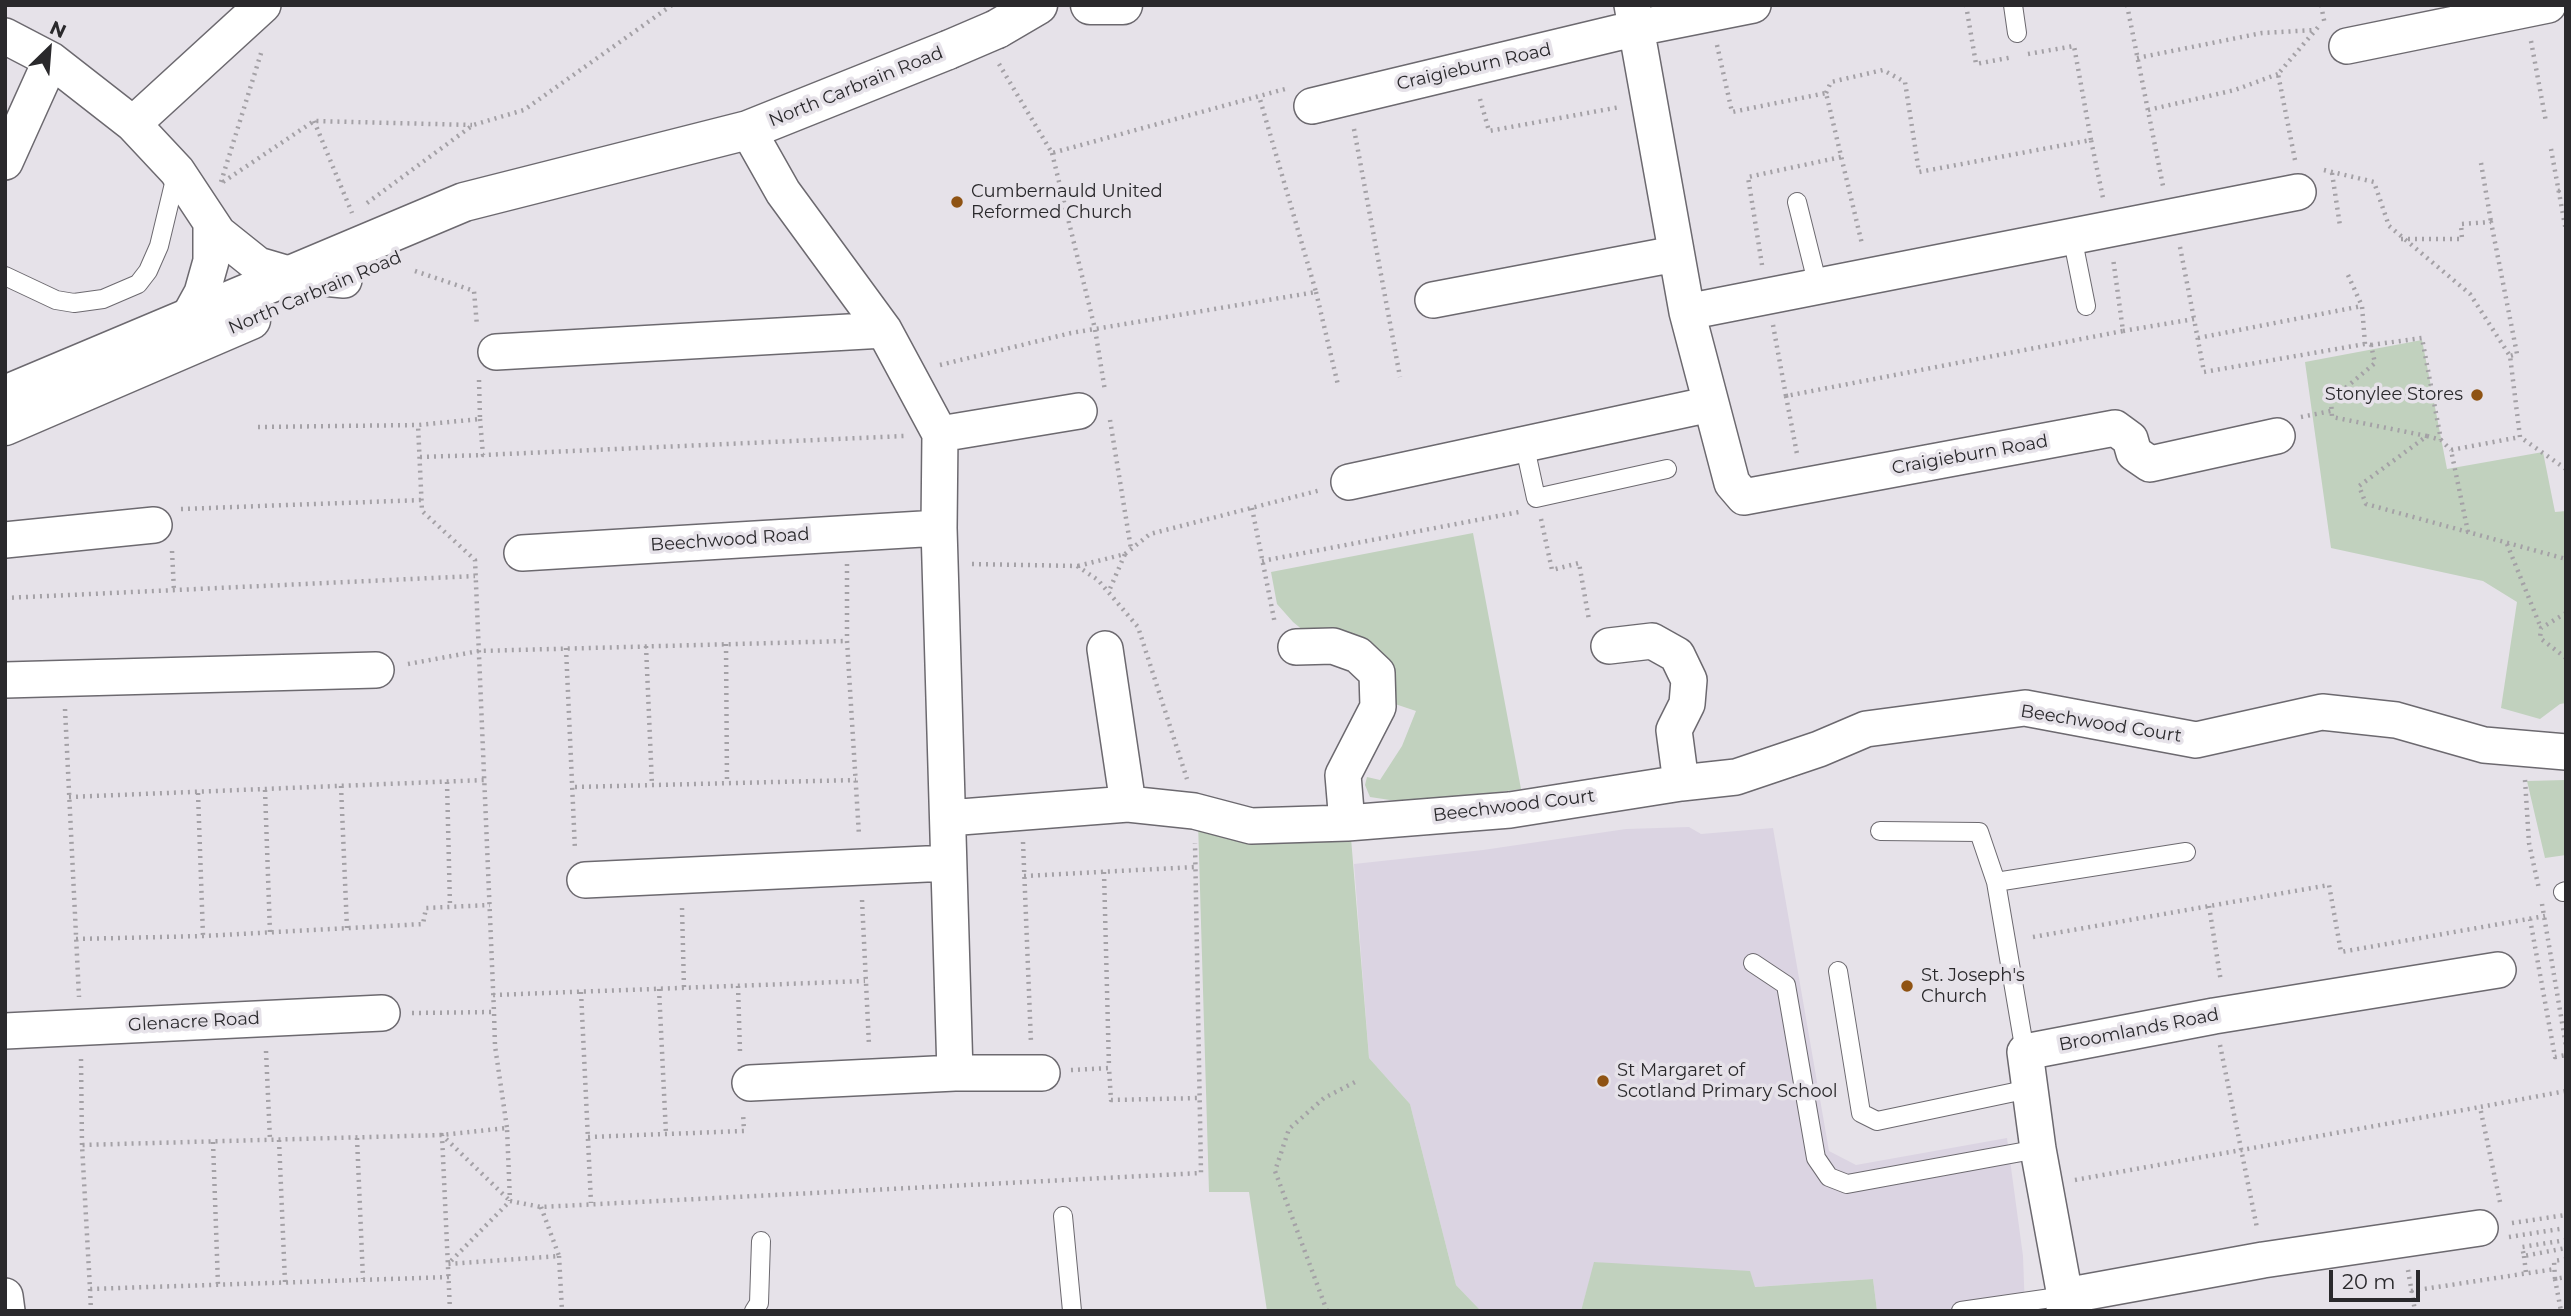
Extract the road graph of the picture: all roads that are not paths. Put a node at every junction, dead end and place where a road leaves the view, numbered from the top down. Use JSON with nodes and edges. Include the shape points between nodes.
{"nodes":[{"id":1,"x":262,"y":5,"type":"edge"},
{"id":2,"x":1038,"y":5,"type":"edge"},
{"id":3,"x":1090,"y":5,"type":"edge"},
{"id":4,"x":1123,"y":5,"type":"edge"},
{"id":5,"x":1752,"y":5,"type":"edge"},
{"id":6,"x":2013,"y":5,"type":"edge"},
{"id":7,"x":2536,"y":8,"type":"edge"},
{"id":8,"x":1635,"y":17,"type":"edge"},
{"id":9,"x":2017,"y":33,"type":"dead end"},
{"id":10,"x":5,"y":36,"type":"edge"},
{"id":11,"x":2347,"y":46,"type":"dead end"},
{"id":12,"x":51,"y":60,"type":"junction"},
{"id":13,"x":1312,"y":106,"type":"road end"},
{"id":14,"x":133,"y":124,"type":"junction"},
{"id":15,"x":748,"y":130,"type":"junction"},
{"id":16,"x":625,"y":159,"type":"junction"},
{"id":17,"x":5,"y":162,"type":"edge"},
{"id":18,"x":177,"y":171,"type":"junction"},
{"id":19,"x":2308,"y":175,"type":"road end"},
{"id":20,"x":1797,"y":202,"type":"dead end"},
{"id":21,"x":209,"y":203,"type":"junction"},
{"id":22,"x":2072,"y":236,"type":"junction"},
{"id":23,"x":1675,"y":254,"type":"junction"},
{"id":24,"x":292,"y":275,"type":"junction"},
{"id":25,"x":5,"y":276,"type":"edge"},
{"id":26,"x":344,"y":280,"type":"junction"},
{"id":27,"x":1818,"y":286,"type":"junction"},
{"id":28,"x":1433,"y":300,"type":"dead end"},
{"id":29,"x":2086,"y":306,"type":"dead end"},
{"id":30,"x":1687,"y":312,"type":"junction"},
{"id":31,"x":188,"y":318,"type":"junction"},
{"id":32,"x":884,"y":330,"type":"junction"},
{"id":33,"x":484,"y":350,"type":"road end"},
{"id":34,"x":169,"y":356,"type":"junction"},
{"id":35,"x":5,"y":395,"type":"edge"},
{"id":36,"x":1711,"y":404,"type":"junction"},
{"id":37,"x":1098,"y":407,"type":"road end"},
{"id":38,"x":5,"y":426,"type":"edge"},
{"id":39,"x":940,"y":434,"type":"junction"},
{"id":40,"x":2277,"y":436,"type":"dead end"},
{"id":41,"x":1524,"y":443,"type":"junction"},
{"id":42,"x":1667,"y":469,"type":"dead end"},
{"id":43,"x":1349,"y":482,"type":"road end"},
{"id":44,"x":165,"y":525,"type":"road end"},
{"id":45,"x":939,"y":527,"type":"junction"},
{"id":46,"x":5,"y":540,"type":"edge"},
{"id":47,"x":522,"y":553,"type":"dead end"},
{"id":48,"x":1609,"y":646,"type":"road end"},
{"id":49,"x":1296,"y":647,"type":"road end"},
{"id":50,"x":1105,"y":649,"type":"dead end"},
{"id":51,"x":376,"y":670,"type":"road end"},
{"id":52,"x":5,"y":680,"type":"edge"},
{"id":53,"x":2566,"y":752,"type":"edge"},
{"id":54,"x":1681,"y":783,"type":"junction"},
{"id":55,"x":1128,"y":804,"type":"junction"},
{"id":56,"x":948,"y":818,"type":"junction"},
{"id":57,"x":1347,"y":823,"type":"junction"},
{"id":58,"x":1880,"y":831,"type":"dead end"},
{"id":59,"x":2186,"y":852,"type":"dead end"},
{"id":60,"x":948,"y":863,"type":"junction"},
{"id":61,"x":585,"y":880,"type":"road end"},
{"id":62,"x":1996,"y":882,"type":"junction"},
{"id":63,"x":1753,"y":963,"type":"dead end"},
{"id":64,"x":2498,"y":970,"type":"dead end"},
{"id":65,"x":1838,"y":971,"type":"dead end"},
{"id":66,"x":382,"y":1013,"type":"road end"},
{"id":67,"x":5,"y":1031,"type":"edge"},
{"id":68,"x":2025,"y":1052,"type":"junction"},
{"id":69,"x":1037,"y":1072,"type":"road end"},
{"id":70,"x":955,"y":1073,"type":"junction"},
{"id":71,"x":744,"y":1084,"type":"road end"},
{"id":72,"x":2029,"y":1089,"type":"junction"},
{"id":73,"x":2038,"y":1149,"type":"junction"},
{"id":74,"x":1063,"y":1216,"type":"dead end"},
{"id":75,"x":2491,"y":1220,"type":"road end"},
{"id":76,"x":761,"y":1241,"type":"dead end"},
{"id":77,"x":5,"y":1296,"type":"edge"},
{"id":78,"x":2065,"y":1303,"type":"edge"},
{"id":79,"x":1972,"y":1310,"type":"edge"},
{"id":80,"x":7,"y":1311,"type":"edge"},
{"id":81,"x":754,"y":1311,"type":"edge"},
{"id":82,"x":1072,"y":1311,"type":"edge"}],
"edges":[{"from":1,"to":14,"type":"street"},
{"from":2,"to":15,"type":"street","name":"North Carbrain Road","bridge":true,"via":[[997,45],[948,50]]},
{"from":3,"to":4,"type":"street"},
{"from":5,"to":8,"type":"street","name":"Craigieburn Road","via":[[1710,14]]},
{"from":6,"to":9,"type":"lane"},
{"from":7,"to":11,"type":"street"},
{"from":8,"to":13,"type":"street","name":"Craigieburn Road","via":[[1472,68]]},
{"from":8,"to":23,"type":"street","name":"Craigieburn Road"},
{"from":10,"to":12,"type":"street"},
{"from":12,"to":14,"type":"street"},
{"from":12,"to":17,"type":"street"},
{"from":14,"to":18,"type":"street"},
{"from":15,"to":16,"type":"street","name":"North Carbrain Road"},
{"from":15,"to":32,"type":"street","via":[[783,192]]},
{"from":16,"to":24,"type":"street","name":"North Carbrain Road","via":[[464,202]]},
{"from":16,"to":26,"type":"street","name":"North Carbrain Road"},
{"from":18,"to":21,"type":"street"},
{"from":18,"to":25,"type":"lane","via":[[159,246],[138,284],[103,299],[74,303],[56,300]]},
{"from":19,"to":22,"type":"street","via":[[2172,217]]},
{"from":20,"to":27,"type":"lane"},
{"from":21,"to":24,"type":"street","via":[[218,233],[258,265]]},
{"from":21,"to":31,"type":"street","via":[[211,261],[202,293]]},
{"from":22,"to":27,"type":"street"},
{"from":22,"to":29,"type":"lane"},
{"from":23,"to":28,"type":"street"},
{"from":23,"to":30,"type":"street","name":"Craigieburn Road"},
{"from":24,"to":26,"type":"street"},
{"from":24,"to":31,"type":"street","name":"North Carbrain Road"},
{"from":26,"to":34,"type":"street","name":"North Carbrain Road"},
{"from":27,"to":30,"type":"street"},
{"from":30,"to":36,"type":"street","name":"Craigieburn Road"},
{"from":31,"to":34,"type":"street"},
{"from":31,"to":35,"type":"street","name":"North Carbrain Road"},
{"from":32,"to":33,"type":"street"},
{"from":32,"to":39,"type":"street"},
{"from":34,"to":38,"type":"street","name":"North Carbrain Road"},
{"from":36,"to":40,"type":"street","name":"Craigieburn Road","via":[[1732,484],[1744,497],[2115,428],[2130,439],[2134,453],[2150,464]]},
{"from":36,"to":41,"type":"street"},
{"from":37,"to":39,"type":"street"},
{"from":39,"to":45,"type":"street"},
{"from":41,"to":42,"type":"lane","via":[[1537,503]]},
{"from":41,"to":43,"type":"street"},
{"from":44,"to":46,"type":"street"},
{"from":45,"to":47,"type":"street","name":"Beechwood Road"},
{"from":45,"to":56,"type":"street"},
{"from":48,"to":54,"type":"street","via":[[1652,641],[1677,654],[1689,680],[1687,704],[1674,730]]},
{"from":49,"to":57,"type":"street","via":[[1333,646],[1359,655],[1377,673],[1378,708],[1343,775]]},
{"from":50,"to":55,"type":"street"},
{"from":51,"to":52,"type":"street"},
{"from":53,"to":54,"type":"street","name":"Beechwood Court","via":[[2484,745],[2396,720],[2322,712],[2196,740],[2025,708],[1866,729],[1736,777]]},
{"from":54,"to":57,"type":"street","name":"Beechwood Court","via":[[1510,810]]},
{"from":55,"to":56,"type":"street","name":"Beechwood Court"},
{"from":55,"to":57,"type":"street","name":"Beechwood Court","via":[[1194,811],[1251,826]]},
{"from":56,"to":60,"type":"street"},
{"from":58,"to":62,"type":"lane","via":[[1979,832]]},
{"from":59,"to":62,"type":"lane"},
{"from":60,"to":61,"type":"street"},
{"from":60,"to":70,"type":"street"},
{"from":62,"to":68,"type":"lane"},
{"from":63,"to":73,"type":"lane","via":[[1786,985],[1816,1158],[1829,1177],[1847,1184]]},
{"from":64,"to":68,"type":"street","name":"Broomlands Road"},
{"from":65,"to":72,"type":"lane","via":[[1861,1113],[1877,1121]]},
{"from":66,"to":67,"type":"street","name":"Glenacre Road"},
{"from":68,"to":72,"type":"street"},
{"from":69,"to":70,"type":"street"},
{"from":70,"to":71,"type":"street"},
{"from":72,"to":73,"type":"street"},
{"from":73,"to":78,"type":"street"},
{"from":74,"to":82,"type":"lane"},
{"from":75,"to":78,"type":"street","via":[[2402,1240],[2263,1260]]},
{"from":76,"to":81,"type":"lane","via":[[759,1303]]},
{"from":77,"to":80,"type":"street"},
{"from":78,"to":79,"type":"lane"}]}
